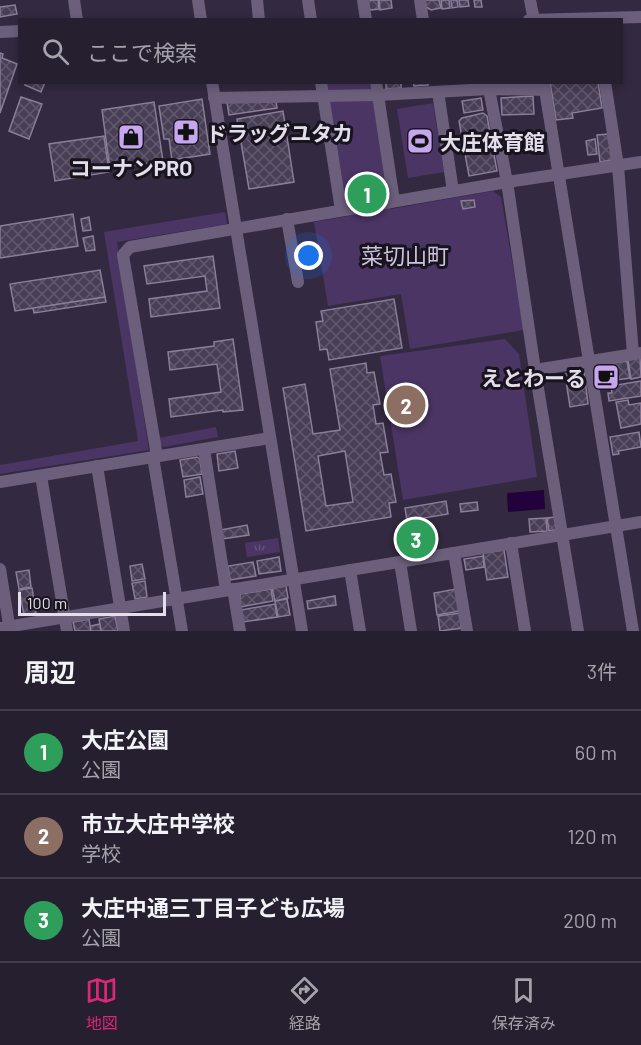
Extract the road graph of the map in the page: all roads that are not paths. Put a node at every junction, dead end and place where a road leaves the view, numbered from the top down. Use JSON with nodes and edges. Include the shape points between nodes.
{"nodes":[{"id":1,"x":74,"y":0,"type":"edge"},
{"id":2,"x":198,"y":0,"type":"edge"},
{"id":3,"x":256,"y":0,"type":"edge"},
{"id":4,"x":308,"y":0,"type":"edge"},
{"id":5,"x":363,"y":0,"type":"edge"},
{"id":6,"x":420,"y":0,"type":"edge"},
{"id":7,"x":530,"y":0,"type":"edge"},
{"id":8,"x":641,"y":17,"type":"edge"},
{"id":9,"x":77,"y":18,"type":"edge"},
{"id":10,"x":201,"y":18,"type":"edge"},
{"id":11,"x":259,"y":18,"type":"edge"},
{"id":12,"x":312,"y":18,"type":"edge"},
{"id":13,"x":366,"y":18,"type":"edge"},
{"id":14,"x":423,"y":18,"type":"edge"},
{"id":15,"x":532,"y":18,"type":"edge"},
{"id":16,"x":618,"y":18,"type":"edge"},
{"id":17,"x":0,"y":32,"type":"edge"},
{"id":18,"x":18,"y":32,"type":"edge"},
{"id":19,"x":212,"y":84,"type":"edge"},
{"id":20,"x":605,"y":84,"type":"edge"},
{"id":21,"x":489,"y":86,"type":"edge"},
{"id":22,"x":544,"y":86,"type":"edge"},
{"id":23,"x":322,"y":89,"type":"edge"},
{"id":24,"x":377,"y":89,"type":"edge"},
{"id":25,"x":438,"y":93,"type":"junction"},
{"id":26,"x":214,"y":98,"type":"junction"},
{"id":27,"x":641,"y":162,"type":"edge"},
{"id":28,"x":618,"y":166,"type":"junction"},
{"id":29,"x":558,"y":175,"type":"junction"},
{"id":30,"x":507,"y":182,"type":"junction"},
{"id":31,"x":453,"y":191,"type":"junction"},
{"id":32,"x":394,"y":201,"type":"junction"},
{"id":33,"x":341,"y":210,"type":"junction"},
{"id":34,"x":287,"y":219,"type":"junction"},
{"id":35,"x":236,"y":228,"type":"junction"},
{"id":36,"x":298,"y":282,"type":"dead end"},
{"id":37,"x":637,"y":353,"type":"edge"},
{"id":38,"x":588,"y":361,"type":"junction"},
{"id":39,"x":535,"y":370,"type":"junction"},
{"id":40,"x":270,"y":438,"type":"junction"},
{"id":41,"x":204,"y":449,"type":"junction"},
{"id":42,"x":155,"y":457,"type":"junction"},
{"id":43,"x":97,"y":466,"type":"junction"},
{"id":44,"x":41,"y":476,"type":"junction"},
{"id":45,"x":0,"y":482,"type":"edge"},
{"id":46,"x":641,"y":522,"type":"edge"},
{"id":47,"x":615,"y":526,"type":"junction"},
{"id":48,"x":563,"y":535,"type":"junction"},
{"id":49,"x":511,"y":543,"type":"junction"},
{"id":50,"x":454,"y":553,"type":"junction"},
{"id":51,"x":400,"y":562,"type":"junction"},
{"id":52,"x":0,"y":569,"type":"edge"},
{"id":53,"x":350,"y":570,"type":"junction"},
{"id":54,"x":294,"y":579,"type":"junction"},
{"id":55,"x":229,"y":590,"type":"junction"},
{"id":56,"x":177,"y":598,"type":"junction"},
{"id":57,"x":120,"y":608,"type":"junction"},
{"id":58,"x":65,"y":617,"type":"junction"},
{"id":59,"x":7,"y":628,"type":"edge"},
{"id":60,"x":67,"y":631,"type":"edge"},
{"id":61,"x":124,"y":631,"type":"edge"},
{"id":62,"x":182,"y":631,"type":"edge"},
{"id":63,"x":240,"y":631,"type":"edge"},
{"id":64,"x":302,"y":631,"type":"edge"},
{"id":65,"x":360,"y":631,"type":"edge"},
{"id":66,"x":411,"y":631,"type":"edge"},
{"id":67,"x":467,"y":631,"type":"edge"},
{"id":68,"x":525,"y":631,"type":"edge"},
{"id":69,"x":578,"y":631,"type":"edge"},
{"id":70,"x":633,"y":631,"type":"edge"}],
"edges":[{"from":1,"to":9,"type":"street"},
{"from":2,"to":10,"type":"street"},
{"from":3,"to":11,"type":"street"},
{"from":4,"to":12,"type":"street"},
{"from":5,"to":13,"type":"street"},
{"from":6,"to":14,"type":"street"},
{"from":7,"to":15,"type":"street"},
{"from":8,"to":16,"type":"street"},
{"from":17,"to":18,"type":"street"},
{"from":19,"to":26,"type":"street"},
{"from":20,"to":28,"type":"street"},
{"from":21,"to":22,"type":"street"},
{"from":21,"to":25,"type":"street"},
{"from":21,"to":30,"type":"street"},
{"from":22,"to":29,"type":"street"},
{"from":23,"to":24,"type":"street"},
{"from":23,"to":26,"type":"street"},
{"from":23,"to":33,"type":"street"},
{"from":24,"to":25,"type":"street"},
{"from":24,"to":32,"type":"street"},
{"from":25,"to":31,"type":"street"},
{"from":26,"to":35,"type":"street"},
{"from":27,"to":28,"type":"street"},
{"from":28,"to":29,"type":"street"},
{"from":28,"to":37,"type":"street"},
{"from":29,"to":30,"type":"street"},
{"from":29,"to":38,"type":"street"},
{"from":30,"to":31,"type":"street"},
{"from":30,"to":39,"type":"street"},
{"from":31,"to":32,"type":"street"},
{"from":32,"to":33,"type":"street"},
{"from":33,"to":34,"type":"street"},
{"from":34,"to":35,"type":"street"},
{"from":34,"to":36,"type":"street"},
{"from":35,"to":40,"type":"street"},
{"from":35,"to":42,"type":"street","via":[[130,247],[123,255]]},
{"from":37,"to":38,"type":"street"},
{"from":38,"to":39,"type":"street"},
{"from":38,"to":47,"type":"street"},
{"from":39,"to":48,"type":"street"},
{"from":40,"to":41,"type":"street"},
{"from":40,"to":54,"type":"street"},
{"from":41,"to":42,"type":"street"},
{"from":41,"to":55,"type":"street"},
{"from":42,"to":43,"type":"street"},
{"from":42,"to":56,"type":"street"},
{"from":43,"to":44,"type":"street"},
{"from":43,"to":57,"type":"street"},
{"from":44,"to":45,"type":"street"},
{"from":44,"to":58,"type":"street"},
{"from":46,"to":47,"type":"street"},
{"from":47,"to":48,"type":"street"},
{"from":47,"to":70,"type":"street"},
{"from":48,"to":49,"type":"street"},
{"from":48,"to":69,"type":"street"},
{"from":49,"to":50,"type":"street"},
{"from":49,"to":68,"type":"street"},
{"from":50,"to":51,"type":"street"},
{"from":50,"to":67,"type":"street"},
{"from":51,"to":53,"type":"street"},
{"from":51,"to":66,"type":"street"},
{"from":52,"to":59,"type":"street"},
{"from":53,"to":54,"type":"street"},
{"from":53,"to":65,"type":"street"},
{"from":54,"to":55,"type":"street"},
{"from":54,"to":64,"type":"street"},
{"from":55,"to":56,"type":"street"},
{"from":55,"to":63,"type":"street"},
{"from":56,"to":57,"type":"street"},
{"from":56,"to":62,"type":"street"},
{"from":57,"to":58,"type":"street"},
{"from":57,"to":61,"type":"street"},
{"from":58,"to":59,"type":"street"},
{"from":58,"to":60,"type":"street"}]}
